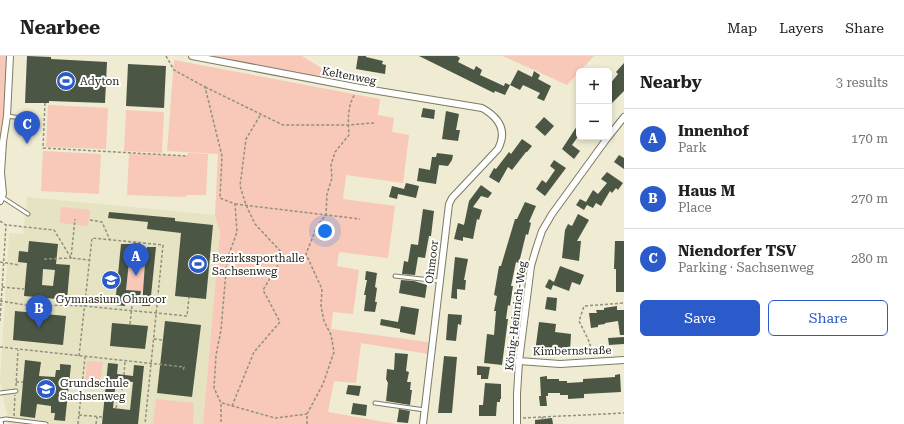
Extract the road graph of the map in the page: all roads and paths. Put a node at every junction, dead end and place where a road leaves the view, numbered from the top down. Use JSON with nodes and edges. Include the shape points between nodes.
{"nodes":[{"id":1,"x":10,"y":56,"type":"edge"},
{"id":2,"x":166,"y":56,"type":"edge"},
{"id":3,"x":192,"y":56,"type":"edge"},
{"id":4,"x":205,"y":87,"type":"junction"},
{"id":5,"x":360,"y":88,"type":"junction"},
{"id":6,"x":45,"y":103,"type":"dead end"},
{"id":7,"x":261,"y":114,"type":"junction"},
{"id":8,"x":7,"y":116,"type":"junction"},
{"id":9,"x":624,"y":116,"type":"edge"},
{"id":10,"x":21,"y":118,"type":"dead end"},
{"id":11,"x":498,"y":121,"type":"joint"},
{"id":12,"x":374,"y":123,"type":"dead end"},
{"id":13,"x":348,"y":125,"type":"junction"},
{"id":14,"x":612,"y":132,"type":"edge"},
{"id":15,"x":606,"y":140,"type":"edge"},
{"id":16,"x":188,"y":156,"type":"dead end"},
{"id":17,"x":1,"y":173,"type":"edge"},
{"id":18,"x":1,"y":199,"type":"edge"},
{"id":19,"x":235,"y":204,"type":"junction"},
{"id":20,"x":246,"y":205,"type":"junction"},
{"id":21,"x":28,"y":214,"type":"dead end"},
{"id":22,"x":326,"y":215,"type":"junction"},
{"id":23,"x":75,"y":219,"type":"dead end"},
{"id":24,"x":360,"y":219,"type":"dead end"},
{"id":25,"x":90,"y":220,"type":"dead end"},
{"id":26,"x":0,"y":221,"type":"edge"},
{"id":27,"x":6,"y":225,"type":"junction"},
{"id":28,"x":110,"y":240,"type":"junction"},
{"id":29,"x":139,"y":242,"type":"junction"},
{"id":30,"x":138,"y":256,"type":"dead end"},
{"id":31,"x":71,"y":258,"type":"junction"},
{"id":32,"x":44,"y":259,"type":"dead end"},
{"id":33,"x":89,"y":260,"type":"junction"},
{"id":34,"x":0,"y":262,"type":"edge"},
{"id":35,"x":3,"y":262,"type":"junction"},
{"id":36,"x":20,"y":265,"type":"dead end"},
{"id":37,"x":395,"y":276,"type":"dead end"},
{"id":38,"x":440,"y":281,"type":"junction"},
{"id":39,"x":2,"y":287,"type":"junction"},
{"id":40,"x":24,"y":289,"type":"dead end"},
{"id":41,"x":132,"y":296,"type":"dead end"},
{"id":42,"x":189,"y":297,"type":"dead end"},
{"id":43,"x":38,"y":298,"type":"dead end"},
{"id":44,"x":61,"y":300,"type":"dead end"},
{"id":45,"x":1,"y":301,"type":"edge"},
{"id":46,"x":624,"y":303,"type":"edge"},
{"id":47,"x":61,"y":305,"type":"junction"},
{"id":48,"x":84,"y":306,"type":"junction"},
{"id":49,"x":38,"y":307,"type":"junction"},
{"id":50,"x":131,"y":311,"type":"junction"},
{"id":51,"x":156,"y":314,"type":"junction"},
{"id":52,"x":0,"y":321,"type":"edge"},
{"id":53,"x":130,"y":324,"type":"dead end"},
{"id":54,"x":154,"y":339,"type":"junction"},
{"id":55,"x":163,"y":340,"type":"dead end"},
{"id":56,"x":0,"y":347,"type":"edge"},
{"id":57,"x":18,"y":350,"type":"junction"},
{"id":58,"x":79,"y":356,"type":"junction"},
{"id":59,"x":85,"y":357,"type":"junction"},
{"id":60,"x":624,"y":360,"type":"edge"},
{"id":61,"x":125,"y":361,"type":"junction"},
{"id":62,"x":520,"y":361,"type":"junction"},
{"id":63,"x":594,"y":362,"type":"junction"},
{"id":64,"x":152,"y":364,"type":"junction"},
{"id":65,"x":183,"y":371,"type":"dead end"},
{"id":66,"x":124,"y":375,"type":"dead end"},
{"id":67,"x":120,"y":380,"type":"dead end"},
{"id":68,"x":16,"y":382,"type":"junction"},
{"id":69,"x":23,"y":382,"type":"dead end"},
{"id":70,"x":16,"y":391,"type":"junction"},
{"id":71,"x":0,"y":393,"type":"edge"},
{"id":72,"x":221,"y":403,"type":"junction"},
{"id":73,"x":375,"y":403,"type":"dead end"},
{"id":74,"x":232,"y":406,"type":"junction"},
{"id":75,"x":116,"y":408,"type":"dead end"},
{"id":76,"x":425,"y":410,"type":"junction"},
{"id":77,"x":624,"y":413,"type":"edge"},
{"id":78,"x":79,"y":414,"type":"junction"},
{"id":79,"x":308,"y":414,"type":"junction"},
{"id":80,"x":97,"y":417,"type":"junction"},
{"id":81,"x":103,"y":417,"type":"dead end"},
{"id":82,"x":542,"y":417,"type":"junction"},
{"id":83,"x":0,"y":420,"type":"edge"},
{"id":84,"x":14,"y":420,"type":"junction"},
{"id":85,"x":517,"y":421,"type":"edge"},
{"id":86,"x":543,"y":421,"type":"dead end"},
{"id":87,"x":46,"y":424,"type":"edge"},
{"id":88,"x":78,"y":424,"type":"edge"},
{"id":89,"x":96,"y":424,"type":"edge"},
{"id":90,"x":145,"y":424,"type":"edge"},
{"id":91,"x":221,"y":424,"type":"edge"},
{"id":92,"x":308,"y":424,"type":"edge"},
{"id":93,"x":423,"y":424,"type":"edge"}],
"edges":[{"from":1,"to":8,"type":"street"},
{"from":2,"to":4,"type":"path","via":[[174,70]]},
{"from":3,"to":5,"type":"street","name":"Keltenweg"},
{"from":4,"to":7,"type":"path"},
{"from":4,"to":19,"type":"path","via":[[222,156],[220,198]]},
{"from":5,"to":11,"type":"street","name":"Keltenweg","via":[[482,108]]},
{"from":5,"to":13,"type":"path","via":[[350,101]]},
{"from":6,"to":16,"type":"path","via":[[43,148]]},
{"from":7,"to":13,"type":"path","via":[[283,125]]},
{"from":7,"to":20,"type":"path","via":[[246,139],[240,186]]},
{"from":8,"to":10,"type":"lane"},
{"from":8,"to":17,"type":"street"},
{"from":9,"to":14,"type":"street","name":"König-Heinrich-Weg"},
{"from":11,"to":38,"type":"street","name":"Ohmoor","via":[[502,130],[498,149],[449,204]]},
{"from":12,"to":13,"type":"path"},
{"from":13,"to":22,"type":"path","via":[[349,135],[335,152],[331,164],[332,178],[327,194]]},
{"from":15,"to":62,"type":"street","name":"König-Heinrich-Weg","via":[[542,231],[531,266]]},
{"from":17,"to":18,"type":"street"},
{"from":18,"to":21,"type":"lane"},
{"from":19,"to":20,"type":"path"},
{"from":19,"to":72,"type":"path","via":[[237,232],[227,260],[222,330],[216,355],[214,388]]},
{"from":20,"to":22,"type":"path"},
{"from":20,"to":74,"type":"path","via":[[254,224],[284,255],[263,290],[280,322],[254,352]]},
{"from":22,"to":24,"type":"path"},
{"from":22,"to":79,"type":"path","via":[[317,226],[306,254],[322,289],[321,306],[324,322],[331,336],[334,352],[323,384]]},
{"from":23,"to":31,"type":"path"},
{"from":25,"to":28,"type":"path","via":[[102,222]]},
{"from":26,"to":27,"type":"path"},
{"from":27,"to":31,"type":"path","via":[[54,230]]},
{"from":27,"to":35,"type":"path"},
{"from":28,"to":29,"type":"path"},
{"from":28,"to":33,"type":"path","via":[[92,238]]},
{"from":29,"to":30,"type":"path"},
{"from":29,"to":51,"type":"path","via":[[163,245]]},
{"from":31,"to":32,"type":"path"},
{"from":31,"to":33,"type":"path"},
{"from":33,"to":48,"type":"path"},
{"from":34,"to":35,"type":"path"},
{"from":35,"to":36,"type":"path"},
{"from":35,"to":39,"type":"path"},
{"from":37,"to":38,"type":"lane"},
{"from":38,"to":76,"type":"street","name":"Ohmoor"},
{"from":39,"to":40,"type":"path"},
{"from":39,"to":45,"type":"path"},
{"from":41,"to":50,"type":"path"},
{"from":42,"to":51,"type":"path","via":[[188,316]]},
{"from":43,"to":49,"type":"path"},
{"from":44,"to":47,"type":"path"},
{"from":45,"to":49,"type":"path"},
{"from":45,"to":52,"type":"path"},
{"from":46,"to":63,"type":"path","via":[[584,306],[579,321],[588,339]]},
{"from":47,"to":48,"type":"path"},
{"from":47,"to":49,"type":"path"},
{"from":48,"to":50,"type":"path"},
{"from":48,"to":58,"type":"path"},
{"from":50,"to":51,"type":"path"},
{"from":50,"to":53,"type":"path"},
{"from":51,"to":54,"type":"path"},
{"from":54,"to":55,"type":"path"},
{"from":54,"to":64,"type":"path"},
{"from":56,"to":57,"type":"path"},
{"from":57,"to":58,"type":"path"},
{"from":57,"to":68,"type":"path"},
{"from":58,"to":59,"type":"path"},
{"from":59,"to":61,"type":"path"},
{"from":59,"to":78,"type":"path"},
{"from":60,"to":63,"type":"street","name":"Kimbernstraße"},
{"from":61,"to":64,"type":"path"},
{"from":61,"to":66,"type":"path"},
{"from":62,"to":63,"type":"street","name":"Kimbernstraße","via":[[560,364]]},
{"from":62,"to":85,"type":"street","name":"König-Heinrich-Weg"},
{"from":64,"to":65,"type":"path","via":[[184,367]]},
{"from":64,"to":90,"type":"path"},
{"from":67,"to":75,"type":"path","via":[[121,400],[116,403]]},
{"from":68,"to":69,"type":"path"},
{"from":68,"to":70,"type":"path"},
{"from":70,"to":71,"type":"lane"},
{"from":70,"to":84,"type":"path"},
{"from":72,"to":74,"type":"path"},
{"from":72,"to":91,"type":"path"},
{"from":73,"to":76,"type":"lane"},
{"from":74,"to":79,"type":"path","via":[[275,418]]},
{"from":76,"to":93,"type":"street","name":"Ohmoor"},
{"from":77,"to":82,"type":"path"},
{"from":78,"to":80,"type":"path"},
{"from":78,"to":88,"type":"path"},
{"from":79,"to":92,"type":"path"},
{"from":80,"to":81,"type":"path"},
{"from":80,"to":89,"type":"path"},
{"from":82,"to":85,"type":"path"},
{"from":82,"to":86,"type":"path"},
{"from":83,"to":84,"type":"lane"},
{"from":84,"to":87,"type":"lane"}]}
